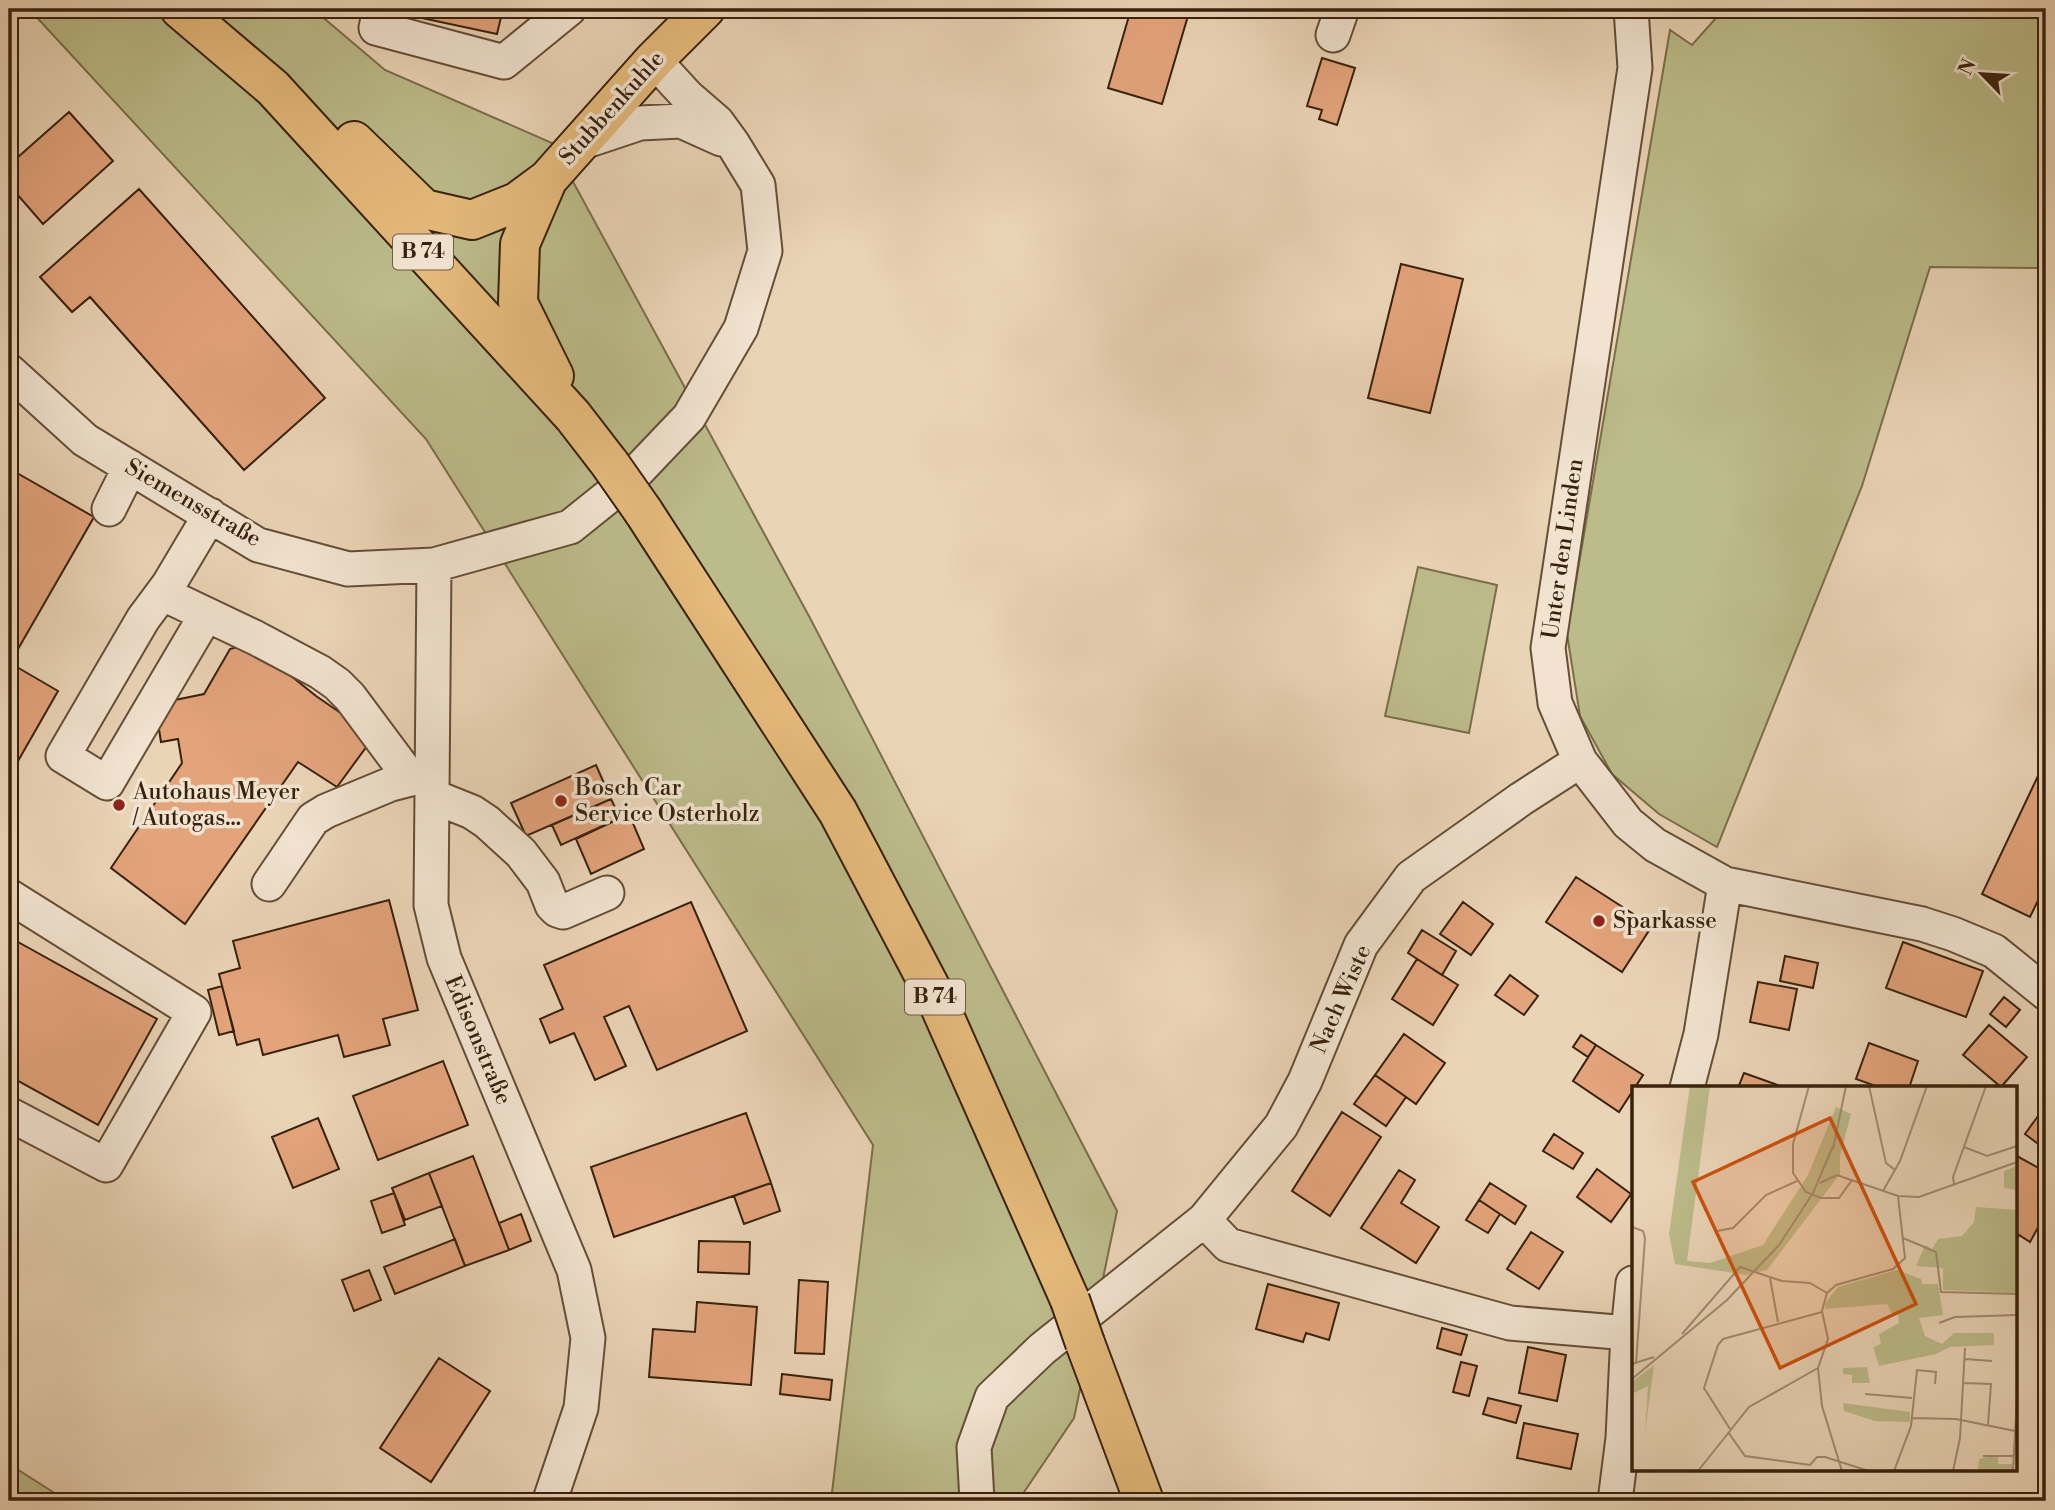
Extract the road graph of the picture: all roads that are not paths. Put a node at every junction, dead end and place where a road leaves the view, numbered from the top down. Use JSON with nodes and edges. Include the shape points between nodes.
{"nodes":[{"id":1,"x":180,"y":9,"type":"edge"},
{"id":2,"x":380,"y":9,"type":"edge"},
{"id":3,"x":569,"y":9,"type":"edge"},
{"id":4,"x":705,"y":9,"type":"edge"},
{"id":5,"x":1631,"y":9,"type":"edge"},
{"id":6,"x":654,"y":60,"type":"junction"},
{"id":7,"x":273,"y":88,"type":"junction"},
{"id":8,"x":580,"y":143,"type":"junction"},
{"id":9,"x":733,"y":144,"type":"junction"},
{"id":10,"x":548,"y":178,"type":"junction"},
{"id":11,"x":14,"y":389,"type":"edge"},
{"id":12,"x":573,"y":416,"type":"junction"},
{"id":13,"x":130,"y":467,"type":"junction"},
{"id":14,"x":109,"y":509,"type":"dead end"},
{"id":15,"x":210,"y":515,"type":"junction"},
{"id":16,"x":434,"y":565,"type":"junction"},
{"id":17,"x":169,"y":584,"type":"junction"},
{"id":18,"x":206,"y":615,"type":"junction"},
{"id":19,"x":1580,"y":761,"type":"junction"},
{"id":20,"x":425,"y":783,"type":"junction"},
{"id":21,"x":269,"y":884,"type":"dead end"},
{"id":22,"x":1725,"y":884,"type":"junction"},
{"id":23,"x":607,"y":893,"type":"dead end"},
{"id":24,"x":9,"y":896,"type":"edge"},
{"id":25,"x":2046,"y":993,"type":"edge"},
{"id":26,"x":1688,"y":1086,"type":"edge"},
{"id":27,"x":9,"y":1114,"type":"edge"},
{"id":28,"x":1204,"y":1220,"type":"junction"},
{"id":29,"x":1632,"y":1293,"type":"edge"},
{"id":30,"x":1628,"y":1333,"type":"junction"},
{"id":31,"x":551,"y":1497,"type":"dead end"},
{"id":32,"x":977,"y":1501,"type":"edge"},
{"id":33,"x":1144,"y":1501,"type":"edge"},
{"id":34,"x":1615,"y":1501,"type":"edge"}],
"edges":[{"from":1,"to":7,"type":"main road","number":"B 74"},
{"from":2,"to":3,"type":"street","via":[[376,29],[503,62]]},
{"from":4,"to":6,"type":"main road","name":"Stubbenkuhle"},
{"from":5,"to":19,"type":"street","name":"Unter den Linden","via":[[1635,68],[1548,648],[1555,704]]},
{"from":6,"to":8,"type":"main road","name":"Stubbenkuhle"},
{"from":6,"to":9,"type":"street","name":"Siemensstraße"},
{"from":7,"to":10,"type":"main road","number":"B 74","via":[[345,132],[424,209],[472,220],[517,202]]},
{"from":7,"to":12,"type":"main road","number":"B 74"},
{"from":8,"to":9,"type":"street","via":[[640,123],[681,121]]},
{"from":8,"to":10,"type":"main road","name":"Stubbenkuhle"},
{"from":9,"to":16,"type":"street","name":"Siemensstraße","via":[[758,185],[765,251],[741,328],[689,417],[630,479],[570,527]]},
{"from":10,"to":12,"type":"main road","number":"B 74","via":[[520,244],[518,303]]},
{"from":11,"to":13,"type":"street","name":"Siemensstraße"},
{"from":12,"to":33,"type":"main road","number":"B 74","bridge":true,"via":[[643,510],[838,812],[937,1000],[1070,1300]]},
{"from":13,"to":14,"type":"street"},
{"from":13,"to":15,"type":"street","name":"Siemensstraße"},
{"from":15,"to":16,"type":"street","name":"Siemensstraße","via":[[258,545],[348,569]]},
{"from":15,"to":17,"type":"street"},
{"from":16,"to":20,"type":"street","name":"Edisonstraße"},
{"from":17,"to":18,"type":"street","via":[[174,599]]},
{"from":17,"to":18,"type":"street","via":[[63,756],[107,783]]},
{"from":18,"to":20,"type":"street","via":[[337,684]]},
{"from":19,"to":22,"type":"street","name":"Unter den Linden","via":[[1628,823],[1655,845]]},
{"from":19,"to":28,"type":"street","name":"Nach Wiste","via":[[1411,877],[1361,945],[1305,1081],[1281,1126]]},
{"from":20,"to":21,"type":"street","via":[[376,790],[313,818]]},
{"from":20,"to":23,"type":"street","via":[[472,811],[521,853],[557,910],[563,912]]},
{"from":20,"to":31,"type":"street","name":"Edisonstraße","via":[[431,905],[444,958],[574,1270],[588,1338],[582,1408]]},
{"from":22,"to":25,"type":"street","name":"Unter den Linden","via":[[1954,934],[1994,951]]},
{"from":22,"to":26,"type":"street","via":[[1701,1034]]},
{"from":24,"to":27,"type":"street","via":[[194,1012],[106,1165]]},
{"from":28,"to":30,"type":"street","via":[[1228,1245],[1510,1323]]},
{"from":28,"to":32,"type":"street","name":"Nach Wiste","via":[[1042,1349],[992,1397],[974,1447]]},
{"from":29,"to":30,"type":"street"},
{"from":30,"to":34,"type":"street"}]}
